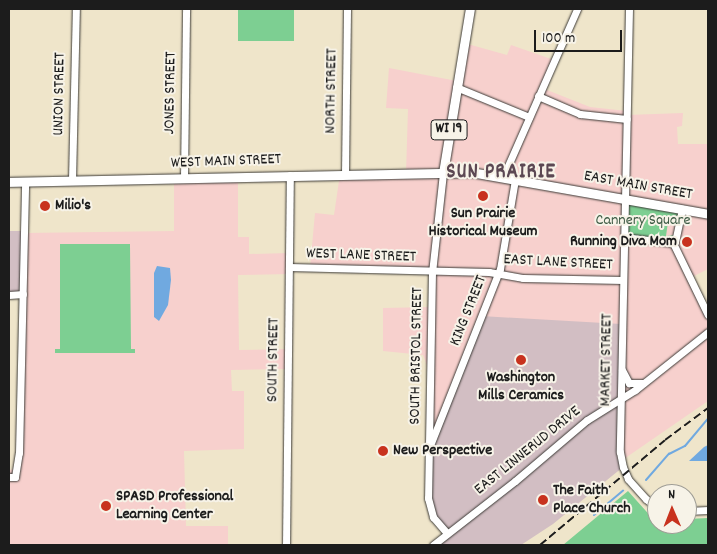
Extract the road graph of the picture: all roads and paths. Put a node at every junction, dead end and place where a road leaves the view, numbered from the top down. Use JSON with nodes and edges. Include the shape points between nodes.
{"nodes":[{"id":1,"x":76,"y":9,"type":"edge"},
{"id":2,"x":186,"y":9,"type":"edge"},
{"id":3,"x":347,"y":9,"type":"edge"},
{"id":4,"x":470,"y":9,"type":"edge"},
{"id":5,"x":577,"y":9,"type":"edge"},
{"id":6,"x":629,"y":9,"type":"edge"},
{"id":7,"x":456,"y":87,"type":"junction"},
{"id":8,"x":538,"y":96,"type":"junction"},
{"id":9,"x":529,"y":117,"type":"junction"},
{"id":10,"x":627,"y":119,"type":"junction"},
{"id":11,"x":443,"y":173,"type":"junction"},
{"id":12,"x":345,"y":174,"type":"junction"},
{"id":13,"x":290,"y":175,"type":"junction"},
{"id":14,"x":503,"y":177,"type":"junction"},
{"id":15,"x":184,"y":178,"type":"junction"},
{"id":16,"x":515,"y":179,"type":"junction"},
{"id":17,"x":72,"y":180,"type":"junction"},
{"id":18,"x":9,"y":182,"type":"edge"},
{"id":19,"x":26,"y":182,"type":"junction"},
{"id":20,"x":624,"y":199,"type":"junction"},
{"id":21,"x":681,"y":213,"type":"junction"},
{"id":22,"x":708,"y":214,"type":"edge"},
{"id":23,"x":624,"y":237,"type":"junction"},
{"id":24,"x":674,"y":242,"type":"junction"},
{"id":25,"x":289,"y":267,"type":"junction"},
{"id":26,"x":432,"y":272,"type":"junction"},
{"id":27,"x":499,"y":273,"type":"junction"},
{"id":28,"x":623,"y":280,"type":"junction"},
{"id":29,"x":23,"y":294,"type":"junction"},
{"id":30,"x":9,"y":295,"type":"edge"},
{"id":31,"x":708,"y":315,"type":"edge"},
{"id":32,"x":708,"y":332,"type":"edge"},
{"id":33,"x":620,"y":367,"type":"junction"},
{"id":34,"x":644,"y":383,"type":"junction"},
{"id":35,"x":620,"y":401,"type":"junction"},
{"id":36,"x":429,"y":448,"type":"junction"},
{"id":37,"x":9,"y":478,"type":"edge"},
{"id":38,"x":647,"y":499,"type":"edge"},
{"id":39,"x":447,"y":533,"type":"junction"},
{"id":40,"x":286,"y":545,"type":"edge"},
{"id":41,"x":433,"y":545,"type":"edge"}],
"edges":[{"from":1,"to":17,"type":"street","name":"UNION STREET"},
{"from":2,"to":15,"type":"street","name":"JONES STREET"},
{"from":3,"to":12,"type":"street","name":"NORTH STREET"},
{"from":4,"to":7,"type":"main road","number":"WI 19"},
{"from":5,"to":8,"type":"street"},
{"from":6,"to":10,"type":"street","name":"MARKET STREET"},
{"from":7,"to":9,"type":"street"},
{"from":7,"to":11,"type":"main road","number":"WI 19"},
{"from":8,"to":9,"type":"street"},
{"from":8,"to":10,"type":"street","via":[[580,114]]},
{"from":9,"to":14,"type":"street"},
{"from":10,"to":20,"type":"street","name":"MARKET STREET"},
{"from":11,"to":12,"type":"main road","name":"WEST MAIN STREET"},
{"from":11,"to":14,"type":"main road","name":"EAST MAIN STREET","via":[[471,172]]},
{"from":11,"to":26,"type":"street","name":"SOUTH BRISTOL STREET"},
{"from":12,"to":13,"type":"main road","name":"WEST MAIN STREET"},
{"from":13,"to":15,"type":"main road","name":"WEST MAIN STREET"},
{"from":13,"to":25,"type":"street","name":"SOUTH STREET"},
{"from":14,"to":16,"type":"main road","name":"EAST MAIN STREET"},
{"from":15,"to":17,"type":"main road","name":"WEST MAIN STREET"},
{"from":16,"to":20,"type":"main road","name":"EAST MAIN STREET"},
{"from":16,"to":27,"type":"street","name":"KING STREET"},
{"from":17,"to":19,"type":"main road","name":"WEST MAIN STREET"},
{"from":18,"to":19,"type":"main road","name":"WEST MAIN STREET"},
{"from":19,"to":29,"type":"street"},
{"from":20,"to":21,"type":"main road","name":"EAST MAIN STREET"},
{"from":20,"to":23,"type":"street","name":"MARKET STREET"},
{"from":21,"to":22,"type":"main road","name":"EAST MAIN STREET"},
{"from":21,"to":24,"type":"street"},
{"from":23,"to":24,"type":"street"},
{"from":23,"to":28,"type":"street","name":"MARKET STREET"},
{"from":24,"to":31,"type":"street"},
{"from":25,"to":26,"type":"street","name":"WEST LANE STREET"},
{"from":25,"to":40,"type":"street","name":"SOUTH STREET"},
{"from":26,"to":27,"type":"street","name":"EAST LANE STREET"},
{"from":26,"to":36,"type":"street","name":"SOUTH BRISTOL STREET"},
{"from":27,"to":28,"type":"street","name":"EAST LANE STREET","via":[[523,278]]},
{"from":27,"to":36,"type":"street","name":"KING STREET"},
{"from":28,"to":33,"type":"street","name":"MARKET STREET"},
{"from":29,"to":30,"type":"street"},
{"from":29,"to":37,"type":"street","via":[[18,453],[15,477]]},
{"from":32,"to":34,"type":"street","name":"EAST LINNERUD DRIVE"},
{"from":33,"to":34,"type":"street","via":[[626,381]]},
{"from":33,"to":35,"type":"street","name":"MARKET STREET"},
{"from":34,"to":35,"type":"street","name":"EAST LINNERUD DRIVE"},
{"from":35,"to":38,"type":"street","name":"MARKET STREET","via":[[622,467],[635,488]]},
{"from":35,"to":39,"type":"street","name":"EAST LINNERUD DRIVE","via":[[587,420]]},
{"from":36,"to":39,"type":"street","name":"SOUTH BRISTOL STREET","via":[[428,505],[433,517]]},
{"from":39,"to":41,"type":"street","name":"EAST LINNERUD DRIVE"}]}
